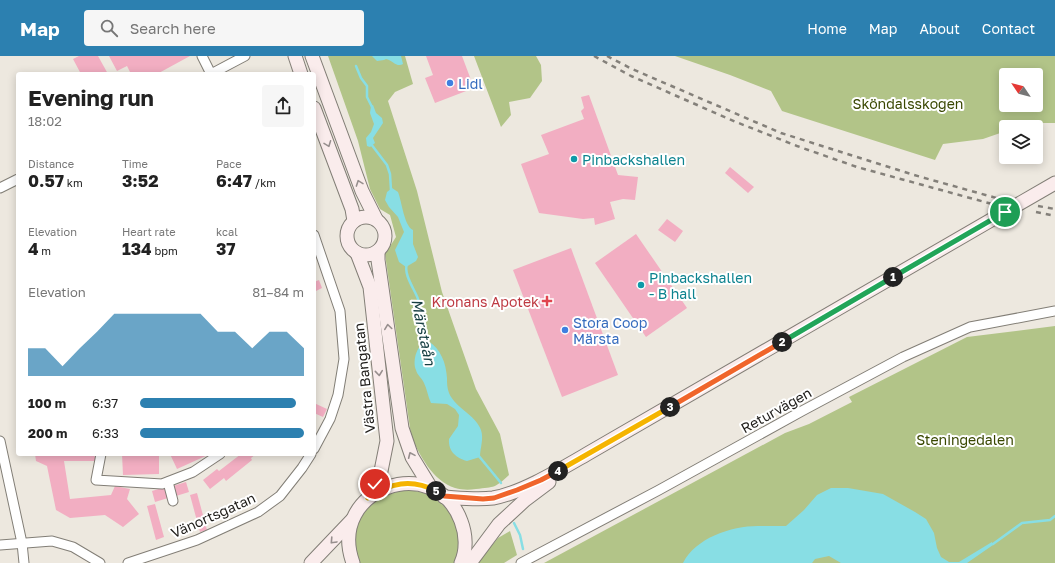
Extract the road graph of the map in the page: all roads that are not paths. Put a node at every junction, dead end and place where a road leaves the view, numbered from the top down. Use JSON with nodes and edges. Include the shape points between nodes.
{"nodes":[{"id":1,"x":202,"y":56,"type":"edge"},
{"id":2,"x":245,"y":56,"type":"edge"},
{"id":3,"x":295,"y":56,"type":"edge"},
{"id":4,"x":312,"y":56,"type":"edge"},
{"id":5,"x":210,"y":72,"type":"edge"},
{"id":6,"x":215,"y":72,"type":"edge"},
{"id":7,"x":300,"y":72,"type":"edge"},
{"id":8,"x":316,"y":113,"type":"edge"},
{"id":9,"x":16,"y":180,"type":"edge"},
{"id":10,"x":1055,"y":183,"type":"edge"},
{"id":11,"x":0,"y":188,"type":"edge"},
{"id":12,"x":376,"y":219,"type":"junction"},
{"id":13,"x":354,"y":221,"type":"junction"},
{"id":14,"x":316,"y":241,"type":"edge"},
{"id":15,"x":378,"y":251,"type":"junction"},
{"id":16,"x":357,"y":253,"type":"junction"},
{"id":17,"x":1055,"y":310,"type":"edge"},
{"id":18,"x":0,"y":441,"type":"edge"},
{"id":19,"x":316,"y":444,"type":"edge"},
{"id":20,"x":587,"y":454,"type":"junction"},
{"id":21,"x":101,"y":456,"type":"edge"},
{"id":22,"x":217,"y":456,"type":"edge"},
{"id":23,"x":310,"y":456,"type":"edge"},
{"id":24,"x":541,"y":480,"type":"junction"},
{"id":25,"x":168,"y":482,"type":"junction"},
{"id":26,"x":431,"y":488,"type":"junction"},
{"id":27,"x":444,"y":496,"type":"junction"},
{"id":28,"x":368,"y":498,"type":"junction"},
{"id":29,"x":174,"y":502,"type":"dead end"},
{"id":30,"x":353,"y":518,"type":"junction"},
{"id":31,"x":22,"y":543,"type":"junction"},
{"id":32,"x":0,"y":545,"type":"edge"},
{"id":33,"x":464,"y":562,"type":"edge"},
{"id":34,"x":24,"y":563,"type":"edge"},
{"id":35,"x":100,"y":563,"type":"edge"},
{"id":36,"x":128,"y":563,"type":"edge"},
{"id":37,"x":311,"y":563,"type":"edge"},
{"id":38,"x":353,"y":563,"type":"edge"},
{"id":39,"x":521,"y":563,"type":"edge"}],
"edges":[{"from":1,"to":5,"type":"street"},
{"from":2,"to":6,"type":"street"},
{"from":3,"to":7,"type":"street"},
{"from":12,"to":4,"type":"street","name":"Västra Bangatan","one_way":true,"via":[[362,191]]},
{"from":8,"to":13,"type":"street","one_way":true,"via":[[352,209]]},
{"from":9,"to":11,"type":"street"},
{"from":10,"to":20,"type":"street"},
{"from":12,"to":13,"type":"street","via":[[368,216]]},
{"from":12,"to":15,"type":"street","name":"Västra Bangatan","via":[[385,230],[386,238]]},
{"from":13,"to":16,"type":"street","name":"Västra Bangatan","via":[[349,227],[347,242]]},
{"from":14,"to":19,"type":"street","via":[[340,311],[344,359],[338,395],[330,419]]},
{"from":15,"to":16,"type":"street","via":[[372,255]]},
{"from":26,"to":15,"type":"street","name":"Västra Bangatan","one_way":true,"via":[[412,457],[402,428]]},
{"from":16,"to":28,"type":"street","name":"Västra Bangatan","one_way":true,"via":[[370,287],[387,441],[381,471]]},
{"from":17,"to":39,"type":"street","name":"Returvägen","via":[[970,327],[904,357]]},
{"from":18,"to":31,"type":"street"},
{"from":20,"to":24,"type":"street"},
{"from":20,"to":33,"type":"street","via":[[513,510]]},
{"from":21,"to":25,"type":"street","via":[[96,480],[162,484]]},
{"from":22,"to":25,"type":"street","via":[[193,472]]},
{"from":23,"to":36,"type":"street","name":"Vänortsgatan","via":[[280,496],[258,512],[197,540]]},
{"from":24,"to":27,"type":"street","via":[[494,498]]},
{"from":24,"to":33,"type":"street","via":[[519,496],[491,523]]},
{"from":25,"to":29,"type":"street"},
{"from":26,"to":27,"type":"street"},
{"from":26,"to":28,"type":"street","via":[[418,484],[391,485]]},
{"from":27,"to":33,"type":"street","via":[[463,525]]},
{"from":28,"to":30,"type":"street"},
{"from":30,"to":37,"type":"street","one_way":true},
{"from":30,"to":38,"type":"street","via":[[348,543]]},
{"from":31,"to":32,"type":"street"},
{"from":31,"to":34,"type":"street"},
{"from":31,"to":35,"type":"street","via":[[52,540],[86,554]]}]}
